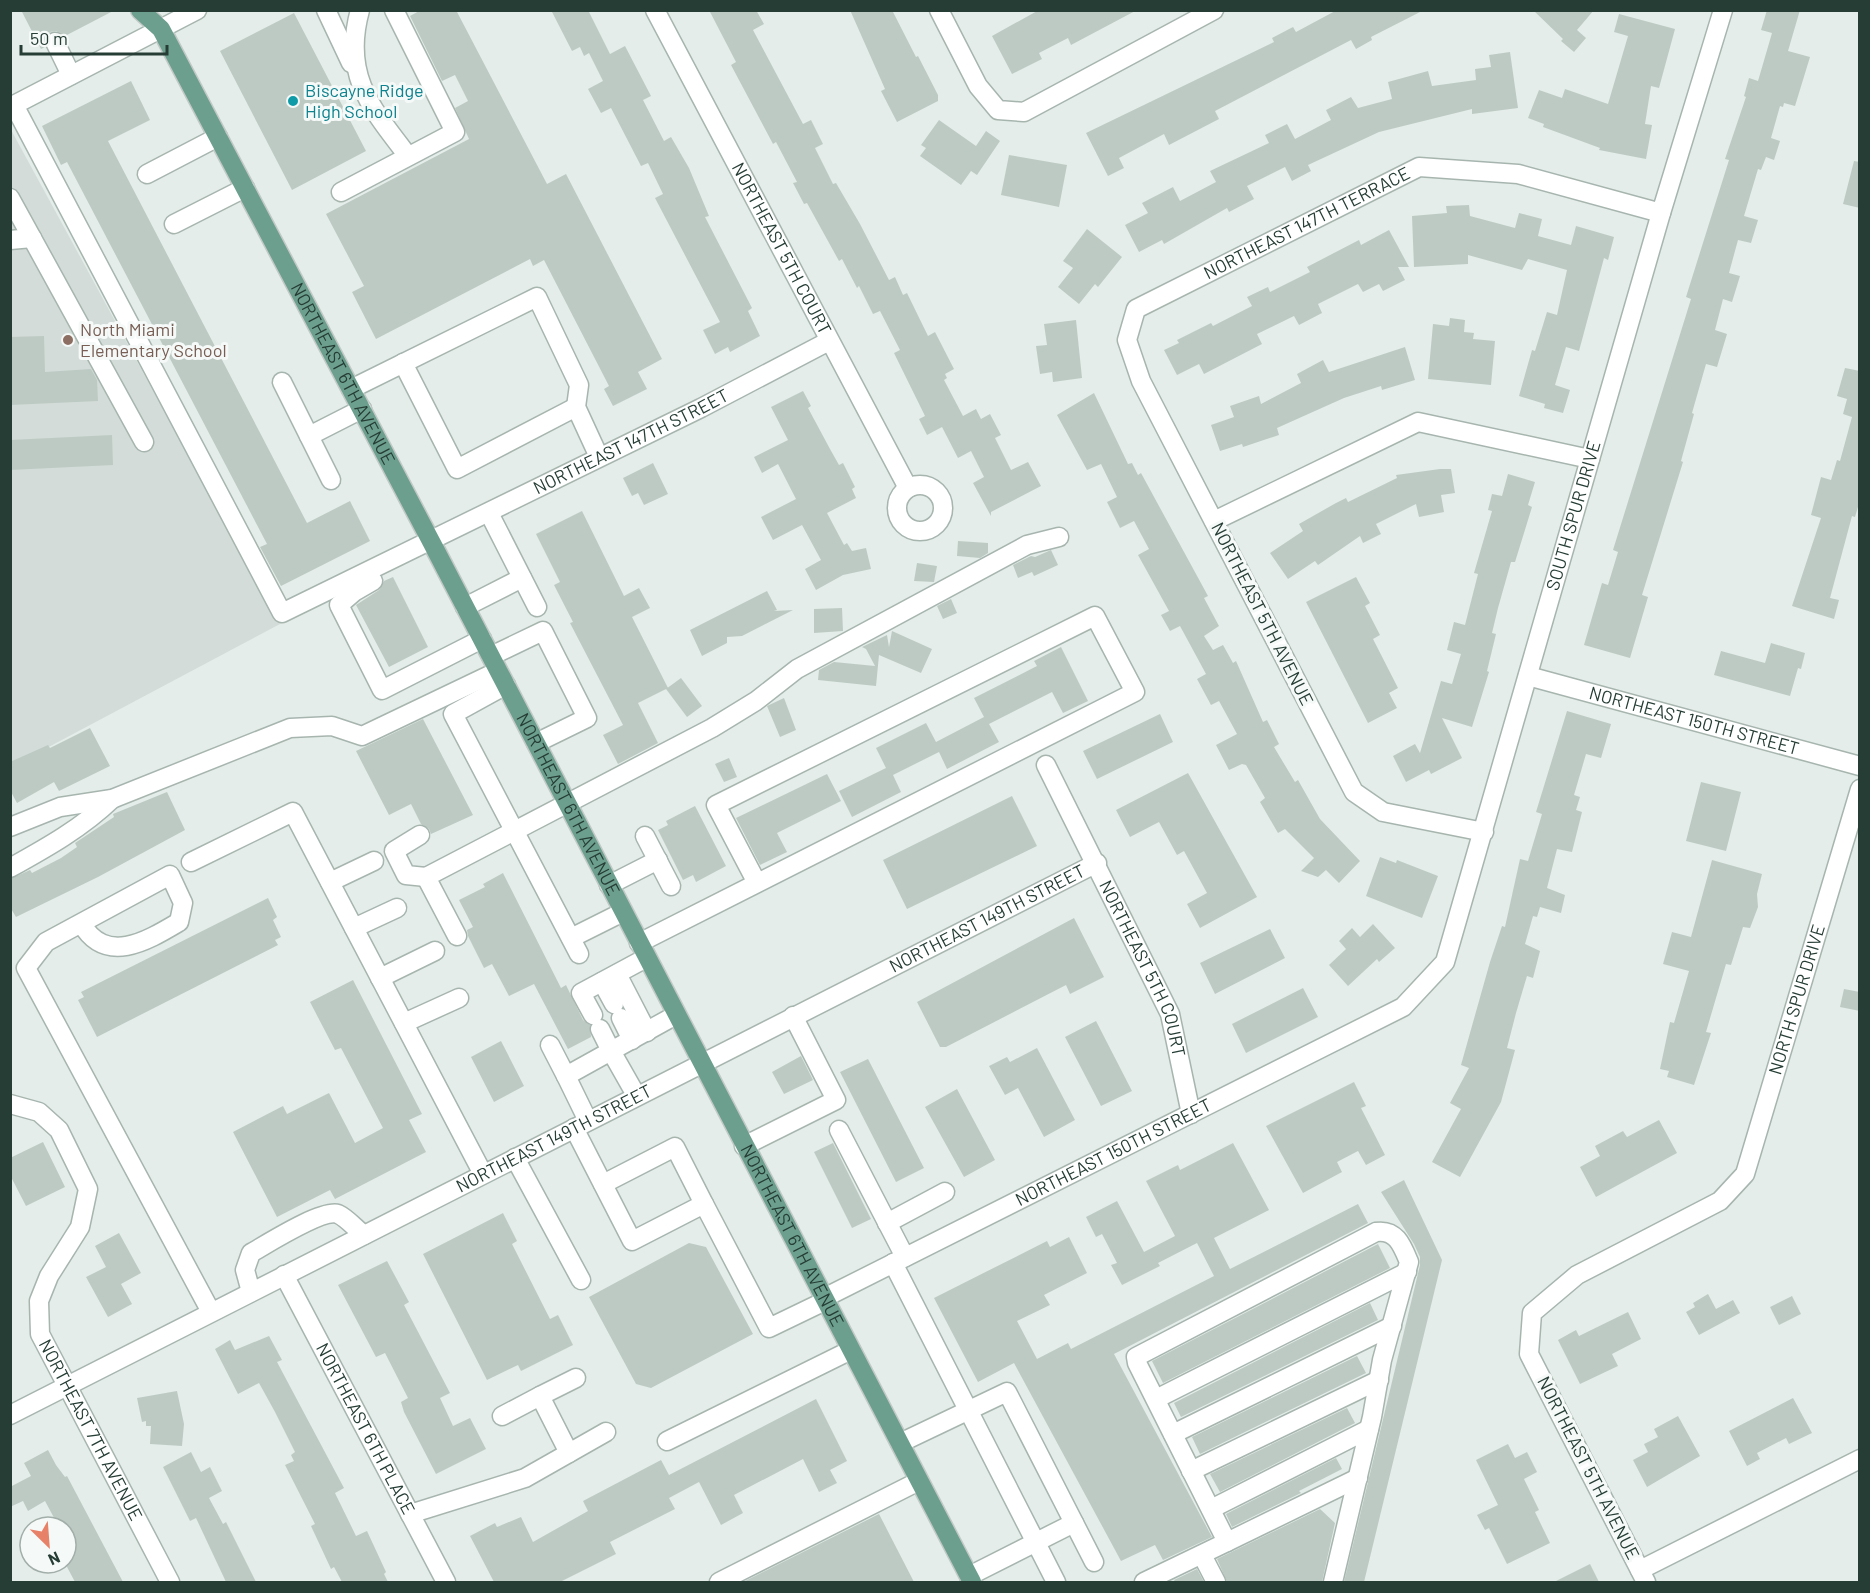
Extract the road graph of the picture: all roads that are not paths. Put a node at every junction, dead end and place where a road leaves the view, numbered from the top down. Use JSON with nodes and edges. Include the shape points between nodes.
{"nodes":[{"id":1,"x":140,"y":10,"type":"edge"},
{"id":2,"x":160,"y":10,"type":"edge"},
{"id":3,"x":197,"y":10,"type":"edge"},
{"id":4,"x":326,"y":10,"type":"edge"},
{"id":5,"x":360,"y":10,"type":"edge"},
{"id":6,"x":394,"y":10,"type":"edge"},
{"id":7,"x":656,"y":10,"type":"edge"},
{"id":8,"x":939,"y":10,"type":"edge"},
{"id":9,"x":1214,"y":10,"type":"edge"},
{"id":10,"x":1723,"y":10,"type":"edge"},
{"id":11,"x":161,"y":29,"type":"junction"},
{"id":12,"x":55,"y":42,"type":"dead end"},
{"id":13,"x":354,"y":69,"type":"junction"},
{"id":14,"x":71,"y":75,"type":"junction"},
{"id":15,"x":12,"y":106,"type":"edge"},
{"id":16,"x":218,"y":137,"type":"junction"},
{"id":17,"x":408,"y":156,"type":"junction"},
{"id":18,"x":147,"y":174,"type":"dead end"},
{"id":19,"x":245,"y":188,"type":"junction"},
{"id":20,"x":341,"y":192,"type":"dead end"},
{"id":21,"x":10,"y":198,"type":"edge"},
{"id":22,"x":1661,"y":213,"type":"junction"},
{"id":23,"x":174,"y":224,"type":"dead end"},
{"id":24,"x":32,"y":238,"type":"junction"},
{"id":25,"x":10,"y":240,"type":"edge"},
{"id":26,"x":1136,"y":309,"type":"joint"},
{"id":27,"x":829,"y":341,"type":"junction"},
{"id":28,"x":403,"y":363,"type":"junction"},
{"id":29,"x":282,"y":382,"type":"dead end"},
{"id":30,"x":351,"y":388,"type":"junction"},
{"id":31,"x":576,"y":407,"type":"junction"},
{"id":32,"x":362,"y":409,"type":"junction"},
{"id":33,"x":309,"y":436,"type":"junction"},
{"id":34,"x":144,"y":442,"type":"dead end"},
{"id":35,"x":599,"y":457,"type":"junction"},
{"id":36,"x":1590,"y":459,"type":"junction"},
{"id":37,"x":331,"y":480,"type":"dead end"},
{"id":38,"x":908,"y":488,"type":"dead end"},
{"id":39,"x":489,"y":513,"type":"junction"},
{"id":40,"x":1214,"y":522,"type":"junction"},
{"id":41,"x":1059,"y":537,"type":"dead end"},
{"id":42,"x":433,"y":544,"type":"junction"},
{"id":43,"x":522,"y":578,"type":"junction"},
{"id":44,"x":465,"y":607,"type":"junction"},
{"id":45,"x":537,"y":607,"type":"dead end"},
{"id":46,"x":482,"y":639,"type":"junction"},
{"id":47,"x":498,"y":671,"type":"junction"},
{"id":48,"x":1528,"y":676,"type":"junction"},
{"id":49,"x":536,"y":743,"type":"junction"},
{"id":50,"x":1046,"y":765,"type":"dead end"},
{"id":51,"x":1860,"y":766,"type":"edge"},
{"id":52,"x":112,"y":799,"type":"junction"},
{"id":53,"x":1857,"y":799,"type":"edge"},
{"id":54,"x":566,"y":803,"type":"junction"},
{"id":55,"x":10,"y":827,"type":"edge"},
{"id":56,"x":514,"y":831,"type":"junction"},
{"id":57,"x":1484,"y":832,"type":"junction"},
{"id":58,"x":420,"y":835,"type":"dead end"},
{"id":59,"x":645,"y":836,"type":"dead end"},
{"id":60,"x":658,"y":860,"type":"junction"},
{"id":61,"x":374,"y":861,"type":"dead end"},
{"id":62,"x":191,"y":862,"type":"dead end"},
{"id":63,"x":1097,"y":863,"type":"junction"},
{"id":64,"x":10,"y":868,"type":"edge"},
{"id":65,"x":426,"y":877,"type":"junction"},
{"id":66,"x":330,"y":882,"type":"junction"},
{"id":67,"x":757,"y":884,"type":"junction"},
{"id":68,"x":609,"y":885,"type":"junction"},
{"id":69,"x":671,"y":886,"type":"dead end"},
{"id":70,"x":398,"y":908,"type":"dead end"},
{"id":71,"x":623,"y":912,"type":"junction"},
{"id":72,"x":81,"y":923,"type":"junction"},
{"id":73,"x":354,"y":928,"type":"junction"},
{"id":74,"x":457,"y":936,"type":"dead end"},
{"id":75,"x":643,"y":950,"type":"junction"},
{"id":76,"x":435,"y":951,"type":"dead end"},
{"id":77,"x":380,"y":978,"type":"junction"},
{"id":78,"x":609,"y":978,"type":"junction"},
{"id":79,"x":459,"y":998,"type":"dead end"},
{"id":80,"x":1403,"y":1007,"type":"joint"},
{"id":81,"x":676,"y":1015,"type":"junction"},
{"id":82,"x":793,"y":1016,"type":"junction"},
{"id":83,"x":404,"y":1023,"type":"junction"},
{"id":84,"x":640,"y":1036,"type":"junction"},
{"id":85,"x":550,"y":1045,"type":"dead end"},
{"id":86,"x":611,"y":1051,"type":"junction"},
{"id":87,"x":701,"y":1063,"type":"junction"},
{"id":88,"x":567,"y":1076,"type":"junction"},
{"id":89,"x":636,"y":1095,"type":"junction"},
{"id":90,"x":10,"y":1104,"type":"edge"},
{"id":91,"x":1191,"y":1114,"type":"junction"},
{"id":92,"x":581,"y":1124,"type":"junction"},
{"id":93,"x":839,"y":1130,"type":"dead end"},
{"id":94,"x":744,"y":1146,"type":"junction"},
{"id":95,"x":515,"y":1158,"type":"junction"},
{"id":96,"x":483,"y":1174,"type":"junction"},
{"id":97,"x":603,"y":1184,"type":"junction"},
{"id":98,"x":945,"y":1192,"type":"dead end"},
{"id":99,"x":704,"y":1204,"type":"junction"},
{"id":100,"x":887,"y":1223,"type":"junction"},
{"id":101,"x":364,"y":1235,"type":"junction"},
{"id":102,"x":899,"y":1260,"type":"junction"},
{"id":103,"x":1407,"y":1272,"type":"junction"},
{"id":104,"x":284,"y":1275,"type":"junction"},
{"id":105,"x":581,"y":1280,"type":"dead end"},
{"id":106,"x":251,"y":1292,"type":"junction"},
{"id":107,"x":824,"y":1299,"type":"junction"},
{"id":108,"x":211,"y":1312,"type":"junction"},
{"id":109,"x":1392,"y":1326,"type":"junction"},
{"id":110,"x":851,"y":1350,"type":"junction"},
{"id":111,"x":1529,"y":1354,"type":"joint"},
{"id":112,"x":576,"y":1378,"type":"dead end"},
{"id":113,"x":1379,"y":1380,"type":"junction"},
{"id":114,"x":67,"y":1384,"type":"junction"},
{"id":115,"x":540,"y":1396,"type":"junction"},
{"id":116,"x":1156,"y":1399,"type":"junction"},
{"id":117,"x":969,"y":1411,"type":"junction"},
{"id":118,"x":10,"y":1415,"type":"edge"},
{"id":119,"x":502,"y":1416,"type":"dead end"},
{"id":120,"x":1369,"y":1429,"type":"junction"},
{"id":121,"x":606,"y":1432,"type":"dead end"},
{"id":122,"x":1173,"y":1434,"type":"junction"},
{"id":123,"x":667,"y":1441,"type":"dead end"},
{"id":124,"x":900,"y":1443,"type":"junction"},
{"id":125,"x":569,"y":1453,"type":"junction"},
{"id":126,"x":1860,"y":1459,"type":"edge"},
{"id":127,"x":1191,"y":1471,"type":"junction"},
{"id":128,"x":1358,"y":1478,"type":"junction"},
{"id":129,"x":919,"y":1481,"type":"junction"},
{"id":130,"x":1211,"y":1509,"type":"junction"},
{"id":131,"x":410,"y":1514,"type":"junction"},
{"id":132,"x":1074,"y":1524,"type":"junction"},
{"id":133,"x":1227,"y":1542,"type":"junction"},
{"id":134,"x":1036,"y":1543,"type":"junction"},
{"id":135,"x":1202,"y":1555,"type":"junction"},
{"id":136,"x":1094,"y":1562,"type":"dead end"},
{"id":137,"x":1643,"y":1576,"type":"edge"},
{"id":138,"x":971,"y":1580,"type":"edge"},
{"id":139,"x":170,"y":1582,"type":"edge"},
{"id":140,"x":446,"y":1582,"type":"edge"},
{"id":141,"x":719,"y":1582,"type":"edge"},
{"id":142,"x":1056,"y":1582,"type":"edge"},
{"id":143,"x":1144,"y":1582,"type":"edge"},
{"id":144,"x":1216,"y":1582,"type":"edge"},
{"id":145,"x":1333,"y":1582,"type":"edge"}],
"edges":[{"from":1,"to":11,"type":"main road","name":"NORTHEAST 6TH AVENUE"},
{"from":2,"to":11,"type":"main road","name":"NORTHEAST 6TH AVENUE"},
{"from":3,"to":11,"type":"street"},
{"from":4,"to":13,"type":"street"},
{"from":5,"to":13,"type":"street","via":[[353,36]]},
{"from":6,"to":17,"type":"street","via":[[455,132]]},
{"from":7,"to":27,"type":"street","name":"NORTHEAST 5TH COURT"},
{"from":8,"to":9,"type":"street","via":[[978,86],[998,110],[1024,112]]},
{"from":10,"to":22,"type":"street","name":"SOUTH SPUR DRIVE"},
{"from":11,"to":14,"type":"street"},
{"from":11,"to":16,"type":"main road","name":"NORTHEAST 6TH AVENUE"},
{"from":12,"to":14,"type":"street"},
{"from":13,"to":17,"type":"street","via":[[375,114]]},
{"from":14,"to":15,"type":"street"},
{"from":15,"to":42,"type":"street","via":[[282,614]]},
{"from":16,"to":18,"type":"street"},
{"from":16,"to":19,"type":"main road","name":"NORTHEAST 6TH AVENUE"},
{"from":17,"to":20,"type":"street"},
{"from":19,"to":23,"type":"street"},
{"from":19,"to":30,"type":"main road","name":"NORTHEAST 6TH AVENUE"},
{"from":21,"to":24,"type":"street"},
{"from":22,"to":26,"type":"street","name":"NORTHEAST 147TH TERRACE","via":[[1518,174],[1419,167]]},
{"from":22,"to":36,"type":"street","name":"SOUTH SPUR DRIVE"},
{"from":24,"to":25,"type":"street"},
{"from":24,"to":34,"type":"street"},
{"from":26,"to":40,"type":"street","name":"NORTHEAST 5TH AVENUE","via":[[1127,340],[1141,381]]},
{"from":27,"to":35,"type":"street","name":"NORTHEAST 147TH STREET"},
{"from":27,"to":38,"type":"street","name":"NORTHEAST 5TH COURT"},
{"from":28,"to":30,"type":"street"},
{"from":28,"to":31,"type":"street","via":[[457,469]]},
{"from":28,"to":31,"type":"street","via":[[537,297],[579,385]]},
{"from":29,"to":33,"type":"street"},
{"from":30,"to":32,"type":"main road","name":"NORTHEAST 6TH AVENUE"},
{"from":31,"to":35,"type":"street"},
{"from":32,"to":33,"type":"street"},
{"from":32,"to":42,"type":"main road","name":"NORTHEAST 6TH AVENUE"},
{"from":33,"to":37,"type":"street"},
{"from":35,"to":39,"type":"street","name":"NORTHEAST 147TH STREET"},
{"from":36,"to":40,"type":"street","via":[[1418,422]]},
{"from":36,"to":48,"type":"street","name":"SOUTH SPUR DRIVE"},
{"from":39,"to":42,"type":"street","name":"NORTHEAST 147TH STREET"},
{"from":39,"to":43,"type":"street"},
{"from":40,"to":57,"type":"street","name":"NORTHEAST 5TH AVENUE","via":[[1354,792],[1383,812]]},
{"from":41,"to":54,"type":"street","via":[[1027,545],[837,647],[797,669],[712,728]]},
{"from":42,"to":44,"type":"main road","name":"NORTHEAST 6TH AVENUE"},
{"from":42,"to":46,"type":"street","via":[[339,605],[382,690]]},
{"from":43,"to":44,"type":"street"},
{"from":43,"to":45,"type":"street"},
{"from":44,"to":46,"type":"main road","name":"NORTHEAST 6TH AVENUE"},
{"from":46,"to":47,"type":"main road","name":"NORTHEAST 6TH AVENUE"},
{"from":47,"to":49,"type":"main road","name":"NORTHEAST 6TH AVENUE"},
{"from":47,"to":49,"type":"street","via":[[543,631],[587,718]]},
{"from":47,"to":52,"type":"street","via":[[362,736],[332,726],[290,728]]},
{"from":47,"to":56,"type":"street","via":[[453,714]]},
{"from":48,"to":51,"type":"street","name":"NORTHEAST 150TH STREET"},
{"from":48,"to":57,"type":"street","name":"SOUTH SPUR DRIVE"},
{"from":49,"to":54,"type":"main road","name":"NORTHEAST 6TH AVENUE"},
{"from":50,"to":63,"type":"street","name":"NORTHEAST 5TH COURT"},
{"from":52,"to":55,"type":"street","via":[[60,807]]},
{"from":52,"to":64,"type":"street","via":[[67,835]]},
{"from":53,"to":111,"type":"street","name":"NORTH SPUR DRIVE","via":[[1745,1174],[1720,1201],[1577,1275],[1532,1313]]},
{"from":54,"to":56,"type":"street"},
{"from":54,"to":68,"type":"main road","name":"NORTHEAST 6TH AVENUE"},
{"from":56,"to":65,"type":"street"},
{"from":56,"to":71,"type":"street","via":[[575,946]]},
{"from":57,"to":80,"type":"street","name":"SOUTH SPUR DRIVE","via":[[1445,962]]},
{"from":58,"to":65,"type":"street","via":[[394,851],[406,875]]},
{"from":59,"to":60,"type":"street"},
{"from":60,"to":68,"type":"street"},
{"from":60,"to":69,"type":"street"},
{"from":61,"to":66,"type":"street"},
{"from":62,"to":66,"type":"street","via":[[293,812]]},
{"from":63,"to":82,"type":"street","name":"NORTHEAST 149TH STREET"},
{"from":63,"to":91,"type":"street","name":"NORTHEAST 5TH COURT","via":[[1170,1014]]},
{"from":65,"to":74,"type":"street"},
{"from":66,"to":73,"type":"street"},
{"from":67,"to":67,"type":"street","via":[[1135,692],[1095,616],[716,805]]},
{"from":67,"to":75,"type":"street"},
{"from":68,"to":71,"type":"main road","name":"NORTHEAST 6TH AVENUE"},
{"from":70,"to":73,"type":"street"},
{"from":71,"to":75,"type":"main road","name":"NORTHEAST 6TH AVENUE"},
{"from":72,"to":72,"type":"street","via":[[170,875],[183,903],[178,922],[131,946],[114,948],[88,935]]},
{"from":72,"to":108,"type":"street","via":[[46,942],[26,968]]},
{"from":73,"to":77,"type":"street"},
{"from":75,"to":78,"type":"street"},
{"from":75,"to":81,"type":"main road","name":"NORTHEAST 6TH AVENUE"},
{"from":76,"to":77,"type":"street"},
{"from":77,"to":83,"type":"street"},
{"from":78,"to":84,"type":"street"},
{"from":78,"to":84,"type":"street","via":[[617,1011]]},
{"from":78,"to":86,"type":"street","via":[[581,993]]},
{"from":79,"to":83,"type":"street"},
{"from":80,"to":91,"type":"street","name":"NORTHEAST 150TH STREET"},
{"from":81,"to":84,"type":"street"},
{"from":81,"to":87,"type":"main road","name":"NORTHEAST 6TH AVENUE"},
{"from":82,"to":87,"type":"street","name":"NORTHEAST 149TH STREET"},
{"from":82,"to":94,"type":"street","via":[[836,1100]]},
{"from":83,"to":96,"type":"street"},
{"from":84,"to":86,"type":"street"},
{"from":85,"to":88,"type":"street"},
{"from":86,"to":88,"type":"street"},
{"from":86,"to":89,"type":"street"},
{"from":87,"to":89,"type":"street","name":"NORTHEAST 149TH STREET"},
{"from":87,"to":94,"type":"main road","name":"NORTHEAST 6TH AVENUE"},
{"from":88,"to":92,"type":"street"},
{"from":89,"to":92,"type":"street","name":"NORTHEAST 149TH STREET"},
{"from":90,"to":114,"type":"street","name":"NORTHEAST 7TH AVENUE","via":[[39,1112],[59,1130],[88,1189],[80,1227],[49,1276],[39,1300],[40,1334]]},
{"from":91,"to":102,"type":"street","name":"NORTHEAST 150TH STREET"},
{"from":92,"to":95,"type":"street","name":"NORTHEAST 149TH STREET"},
{"from":92,"to":97,"type":"street"},
{"from":93,"to":100,"type":"street"},
{"from":94,"to":107,"type":"main road","name":"NORTHEAST 6TH AVENUE"},
{"from":95,"to":96,"type":"street","name":"NORTHEAST 149TH STREET"},
{"from":95,"to":105,"type":"street"},
{"from":96,"to":101,"type":"street","name":"NORTHEAST 149TH STREET"},
{"from":97,"to":99,"type":"street","via":[[675,1147]]},
{"from":97,"to":99,"type":"street","via":[[632,1241]]},
{"from":98,"to":100,"type":"street"},
{"from":99,"to":107,"type":"street","name":"NORTHEAST 150TH STREET","via":[[769,1329]]},
{"from":100,"to":102,"type":"street"},
{"from":101,"to":104,"type":"street","name":"NORTHEAST 149TH STREET"},
{"from":101,"to":106,"type":"street","via":[[338,1214],[326,1214],[285,1234],[251,1253],[245,1270]]},
{"from":102,"to":107,"type":"street","name":"NORTHEAST 150TH STREET"},
{"from":102,"to":117,"type":"street"},
{"from":103,"to":109,"type":"street"},
{"from":103,"to":116,"type":"street"},
{"from":103,"to":116,"type":"street","via":[[1409,1262],[1395,1236],[1386,1231],[1376,1232],[1142,1352],[1136,1357],[1137,1364]]},
{"from":104,"to":106,"type":"street","name":"NORTHEAST 149TH STREET"},
{"from":104,"to":131,"type":"street","name":"NORTHEAST 6TH PLACE"},
{"from":106,"to":108,"type":"street","name":"NORTHEAST 149TH STREET"},
{"from":107,"to":110,"type":"main road","name":"NORTHEAST 6TH AVENUE"},
{"from":108,"to":114,"type":"street","name":"NORTHEAST 149TH STREET"},
{"from":109,"to":113,"type":"street"},
{"from":109,"to":122,"type":"street"},
{"from":110,"to":123,"type":"street"},
{"from":110,"to":124,"type":"main road","name":"NORTHEAST 6TH AVENUE"},
{"from":111,"to":137,"type":"street","name":"NORTHEAST 5TH AVENUE"},
{"from":112,"to":115,"type":"street"},
{"from":113,"to":120,"type":"street"},
{"from":113,"to":127,"type":"street"},
{"from":114,"to":118,"type":"street","name":"NORTHEAST 149TH STREET"},
{"from":114,"to":139,"type":"street","name":"NORTHEAST 7TH AVENUE"},
{"from":115,"to":119,"type":"street"},
{"from":115,"to":125,"type":"street"},
{"from":116,"to":122,"type":"street"},
{"from":117,"to":124,"type":"street"},
{"from":117,"to":132,"type":"street","via":[[1007,1392]]},
{"from":117,"to":134,"type":"street"},
{"from":120,"to":128,"type":"street"},
{"from":120,"to":130,"type":"street"},
{"from":121,"to":125,"type":"street"},
{"from":122,"to":127,"type":"street"},
{"from":124,"to":129,"type":"main road","name":"NORTHEAST 6TH AVENUE"},
{"from":125,"to":131,"type":"street","via":[[525,1478]]},
{"from":126,"to":137,"type":"street"},
{"from":127,"to":130,"type":"street"},
{"from":128,"to":133,"type":"street"},
{"from":128,"to":145,"type":"street"},
{"from":129,"to":138,"type":"main road","name":"NORTHEAST 6TH AVENUE"},
{"from":129,"to":141,"type":"street"},
{"from":130,"to":133,"type":"street"},
{"from":131,"to":140,"type":"street","name":"NORTHEAST 6TH PLACE"},
{"from":132,"to":134,"type":"street"},
{"from":132,"to":136,"type":"street"},
{"from":133,"to":135,"type":"street"},
{"from":134,"to":138,"type":"street"},
{"from":134,"to":142,"type":"street"},
{"from":135,"to":143,"type":"street"},
{"from":135,"to":144,"type":"street"}]}
